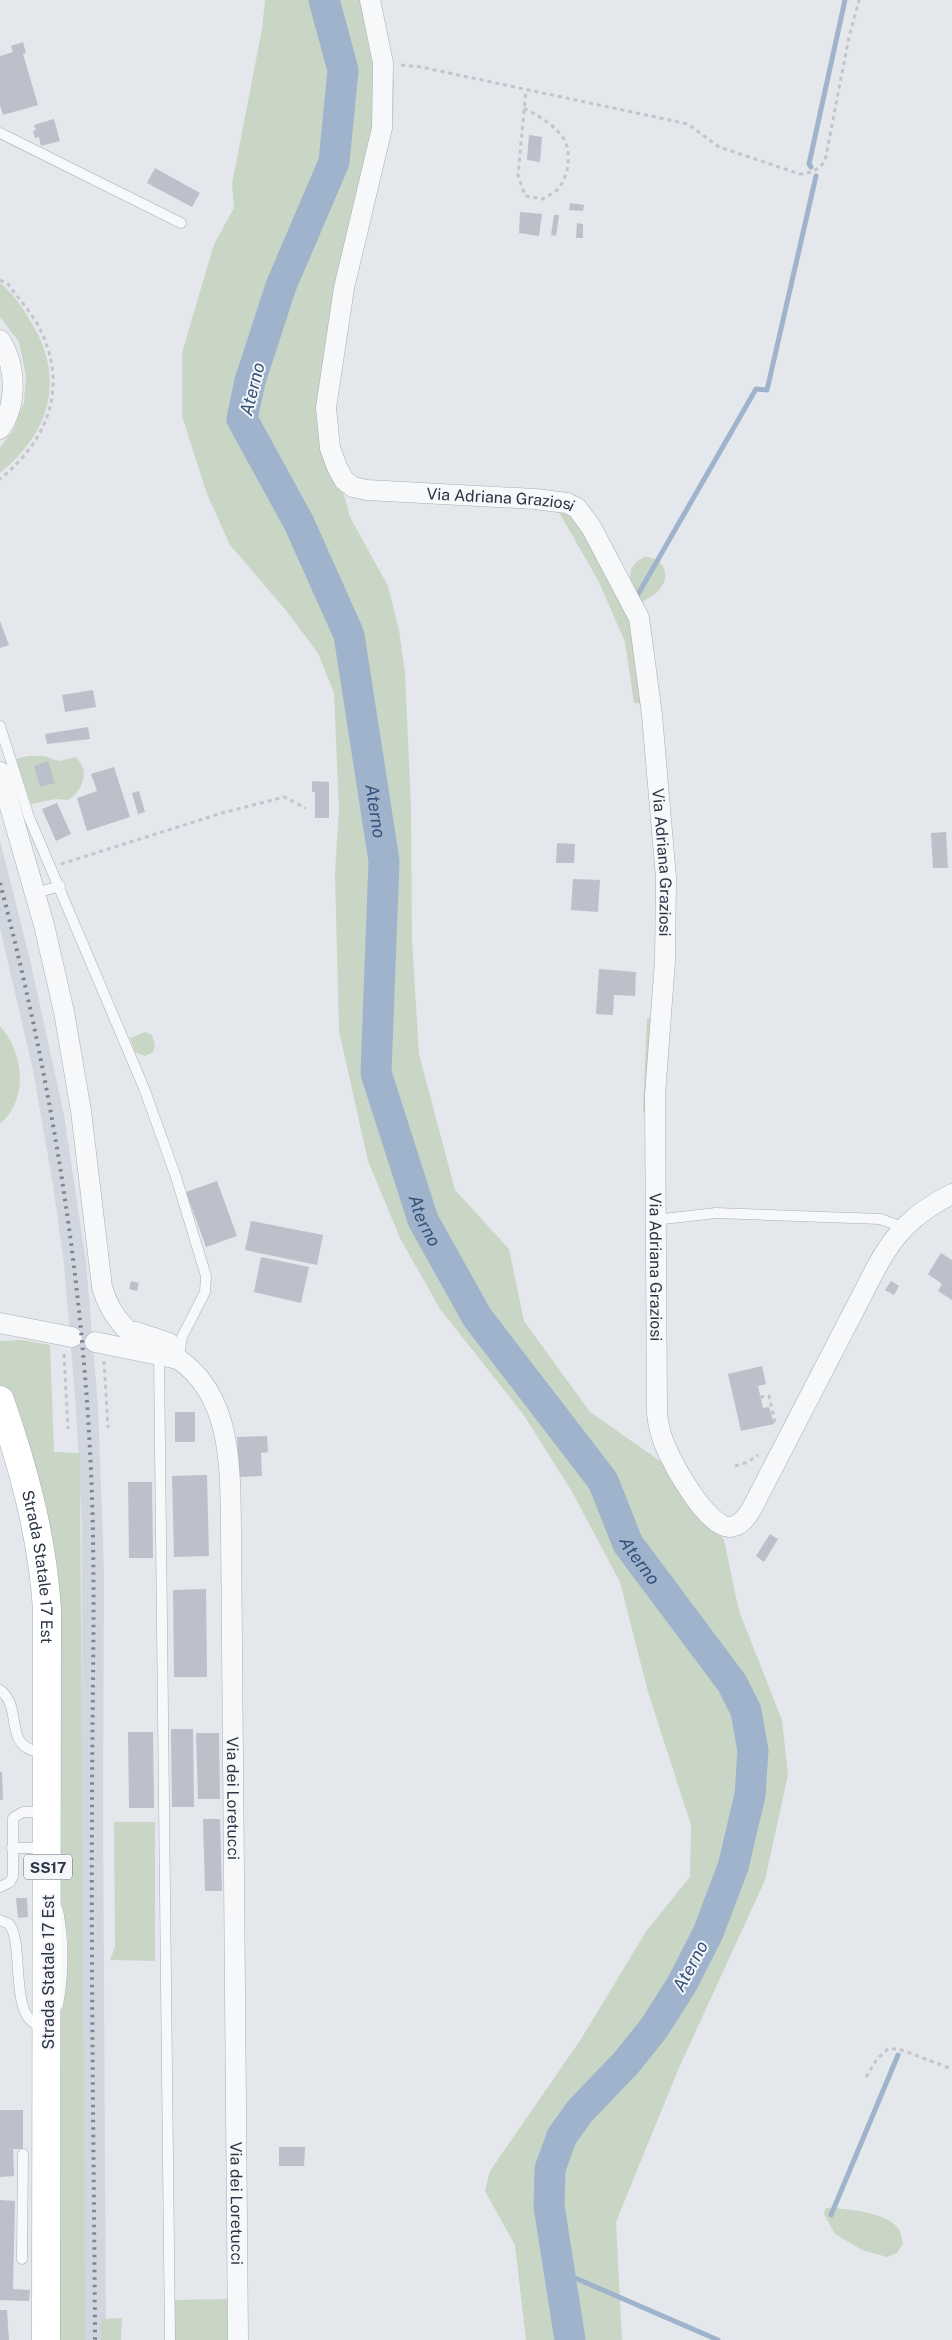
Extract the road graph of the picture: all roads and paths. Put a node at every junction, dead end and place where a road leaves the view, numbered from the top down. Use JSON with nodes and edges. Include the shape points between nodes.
{"nodes":[{"id":1,"x":370,"y":0,"type":"edge"},
{"id":2,"x":859,"y":0,"type":"edge"},
{"id":3,"x":383,"y":71,"type":"junction"},
{"id":4,"x":526,"y":90,"type":"junction"},
{"id":5,"x":524,"y":108,"type":"junction"},
{"id":6,"x":2,"y":136,"type":"edge"},
{"id":7,"x":181,"y":223,"type":"dead end"},
{"id":8,"x":0,"y":280,"type":"edge"},
{"id":9,"x":0,"y":340,"type":"edge"},
{"id":10,"x":0,"y":429,"type":"edge"},
{"id":11,"x":0,"y":478,"type":"edge"},
{"id":12,"x":0,"y":726,"type":"edge"},
{"id":13,"x":0,"y":772,"type":"edge"},
{"id":14,"x":306,"y":808,"type":"dead end"},
{"id":15,"x":51,"y":867,"type":"junction"},
{"id":16,"x":60,"y":886,"type":"junction"},
{"id":17,"x":36,"y":893,"type":"junction"},
{"id":18,"x":952,"y":1194,"type":"edge"},
{"id":19,"x":654,"y":1220,"type":"junction"},
{"id":20,"x":904,"y":1227,"type":"junction"},
{"id":21,"x":0,"y":1323,"type":"edge"},
{"id":22,"x":67,"y":1336,"type":"joint"},
{"id":23,"x":99,"y":1343,"type":"joint"},
{"id":24,"x":169,"y":1358,"type":"junction"},
{"id":25,"x":760,"y":1397,"type":"dead end"},
{"id":26,"x":0,"y":1400,"type":"edge"},
{"id":27,"x":68,"y":1428,"type":"dead end"},
{"id":28,"x":108,"y":1428,"type":"dead end"},
{"id":29,"x":776,"y":1430,"type":"dead end"},
{"id":30,"x":763,"y":1450,"type":"dead end"},
{"id":31,"x":736,"y":1466,"type":"dead end"},
{"id":32,"x":0,"y":1690,"type":"edge"},
{"id":33,"x":49,"y":1752,"type":"junction"},
{"id":34,"x":48,"y":1812,"type":"junction"},
{"id":35,"x":12,"y":1848,"type":"junction"},
{"id":36,"x":48,"y":1848,"type":"junction"},
{"id":37,"x":0,"y":1887,"type":"edge"},
{"id":38,"x":0,"y":1920,"type":"edge"},
{"id":39,"x":47,"y":2027,"type":"junction"},
{"id":40,"x":952,"y":2069,"type":"edge"},
{"id":41,"x":866,"y":2077,"type":"dead end"},
{"id":42,"x":24,"y":2154,"type":"dead end"},
{"id":43,"x":35,"y":2196,"type":"junction"},
{"id":44,"x":22,"y":2259,"type":"dead end"},
{"id":45,"x":46,"y":2340,"type":"edge"},
{"id":46,"x":170,"y":2340,"type":"edge"},
{"id":47,"x":238,"y":2340,"type":"edge"}],
"edges":[{"from":1,"to":3,"type":"street","name":"Via Adriana Graziosi"},
{"from":2,"to":4,"type":"path","via":[[825,161],[818,170],[809,173],[800,174],[719,147],[688,124]]},
{"from":3,"to":4,"type":"path","via":[[394,66],[421,67]]},
{"from":3,"to":19,"type":"street","name":"Via Adriana Graziosi","via":[[382,128],[344,288],[326,408],[330,448],[344,480],[353,487],[535,499],[567,503],[577,508],[591,527],[639,618],[652,715],[666,878],[665,961],[655,1094]]},
{"from":4,"to":5,"type":"path"},
{"from":5,"to":5,"type":"path","via":[[518,165],[520,186],[525,196],[542,199],[562,183],[567,170],[567,145],[551,125]]},
{"from":6,"to":7,"type":"lane"},
{"from":8,"to":11,"type":"path","via":[[8,284],[39,327],[52,363],[55,392],[40,435],[22,459]]},
{"from":9,"to":10,"type":"street","via":[[11,367],[13,386],[10,407]]},
{"from":12,"to":15,"type":"lane","via":[[29,817]]},
{"from":13,"to":17,"type":"street"},
{"from":14,"to":15,"type":"path","via":[[284,797],[222,813]]},
{"from":15,"to":16,"type":"lane"},
{"from":16,"to":17,"type":"lane"},
{"from":16,"to":24,"type":"lane","via":[[144,1088],[176,1177],[206,1276],[205,1292]]},
{"from":17,"to":24,"type":"street","via":[[71,1052],[106,1301],[118,1321],[140,1334],[169,1343]]},
{"from":18,"to":20,"type":"street","name":"Via Adriana Graziosi","via":[[927,1208]]},
{"from":19,"to":20,"type":"lane","via":[[726,1214],[880,1219]]},
{"from":19,"to":20,"type":"street","name":"Via Adriana Graziosi","via":[[656,1404],[660,1432],[687,1486],[716,1522],[728,1527],[741,1522],[751,1510],[879,1262]]},
{"from":21,"to":22,"type":"street"},
{"from":22,"to":27,"type":"path"},
{"from":23,"to":24,"type":"street","name":"Via dei Loretucci"},
{"from":23,"to":28,"type":"path"},
{"from":24,"to":46,"type":"lane"},
{"from":24,"to":47,"type":"street","name":"Via dei Loretucci","via":[[201,1378],[215,1401],[224,1433],[229,1475]]},
{"from":25,"to":29,"type":"path","via":[[769,1396]]},
{"from":26,"to":33,"type":"main road","name":"Strada Statale 17 Est","number":"SS17","via":[[30,1495],[44,1566]]},
{"from":30,"to":31,"type":"path","via":[[748,1462]]},
{"from":32,"to":33,"type":"lane","via":[[8,1700],[20,1743],[30,1751]]},
{"from":33,"to":34,"type":"main road","name":"Strada Statale 17 Est","number":"SS17"},
{"from":34,"to":35,"type":"lane","via":[[23,1812],[14,1816]]},
{"from":34,"to":36,"type":"main road","name":"Strada Statale 17 Est","number":"SS17"},
{"from":35,"to":36,"type":"lane"},
{"from":35,"to":37,"type":"lane","via":[[12,1878]]},
{"from":36,"to":39,"type":"main road","name":"Strada Statale 17 Est","number":"SS17"},
{"from":38,"to":39,"type":"lane","via":[[13,1930],[27,2018],[36,2026]]},
{"from":39,"to":43,"type":"main road","name":"Strada Statale 17 Est","number":"SS17"},
{"from":40,"to":41,"type":"path","via":[[899,2049],[888,2049]]},
{"from":42,"to":43,"type":"lane"},
{"from":43,"to":44,"type":"lane"},
{"from":43,"to":45,"type":"main road","name":"Strada Statale 17 Est","number":"SS17"}]}
